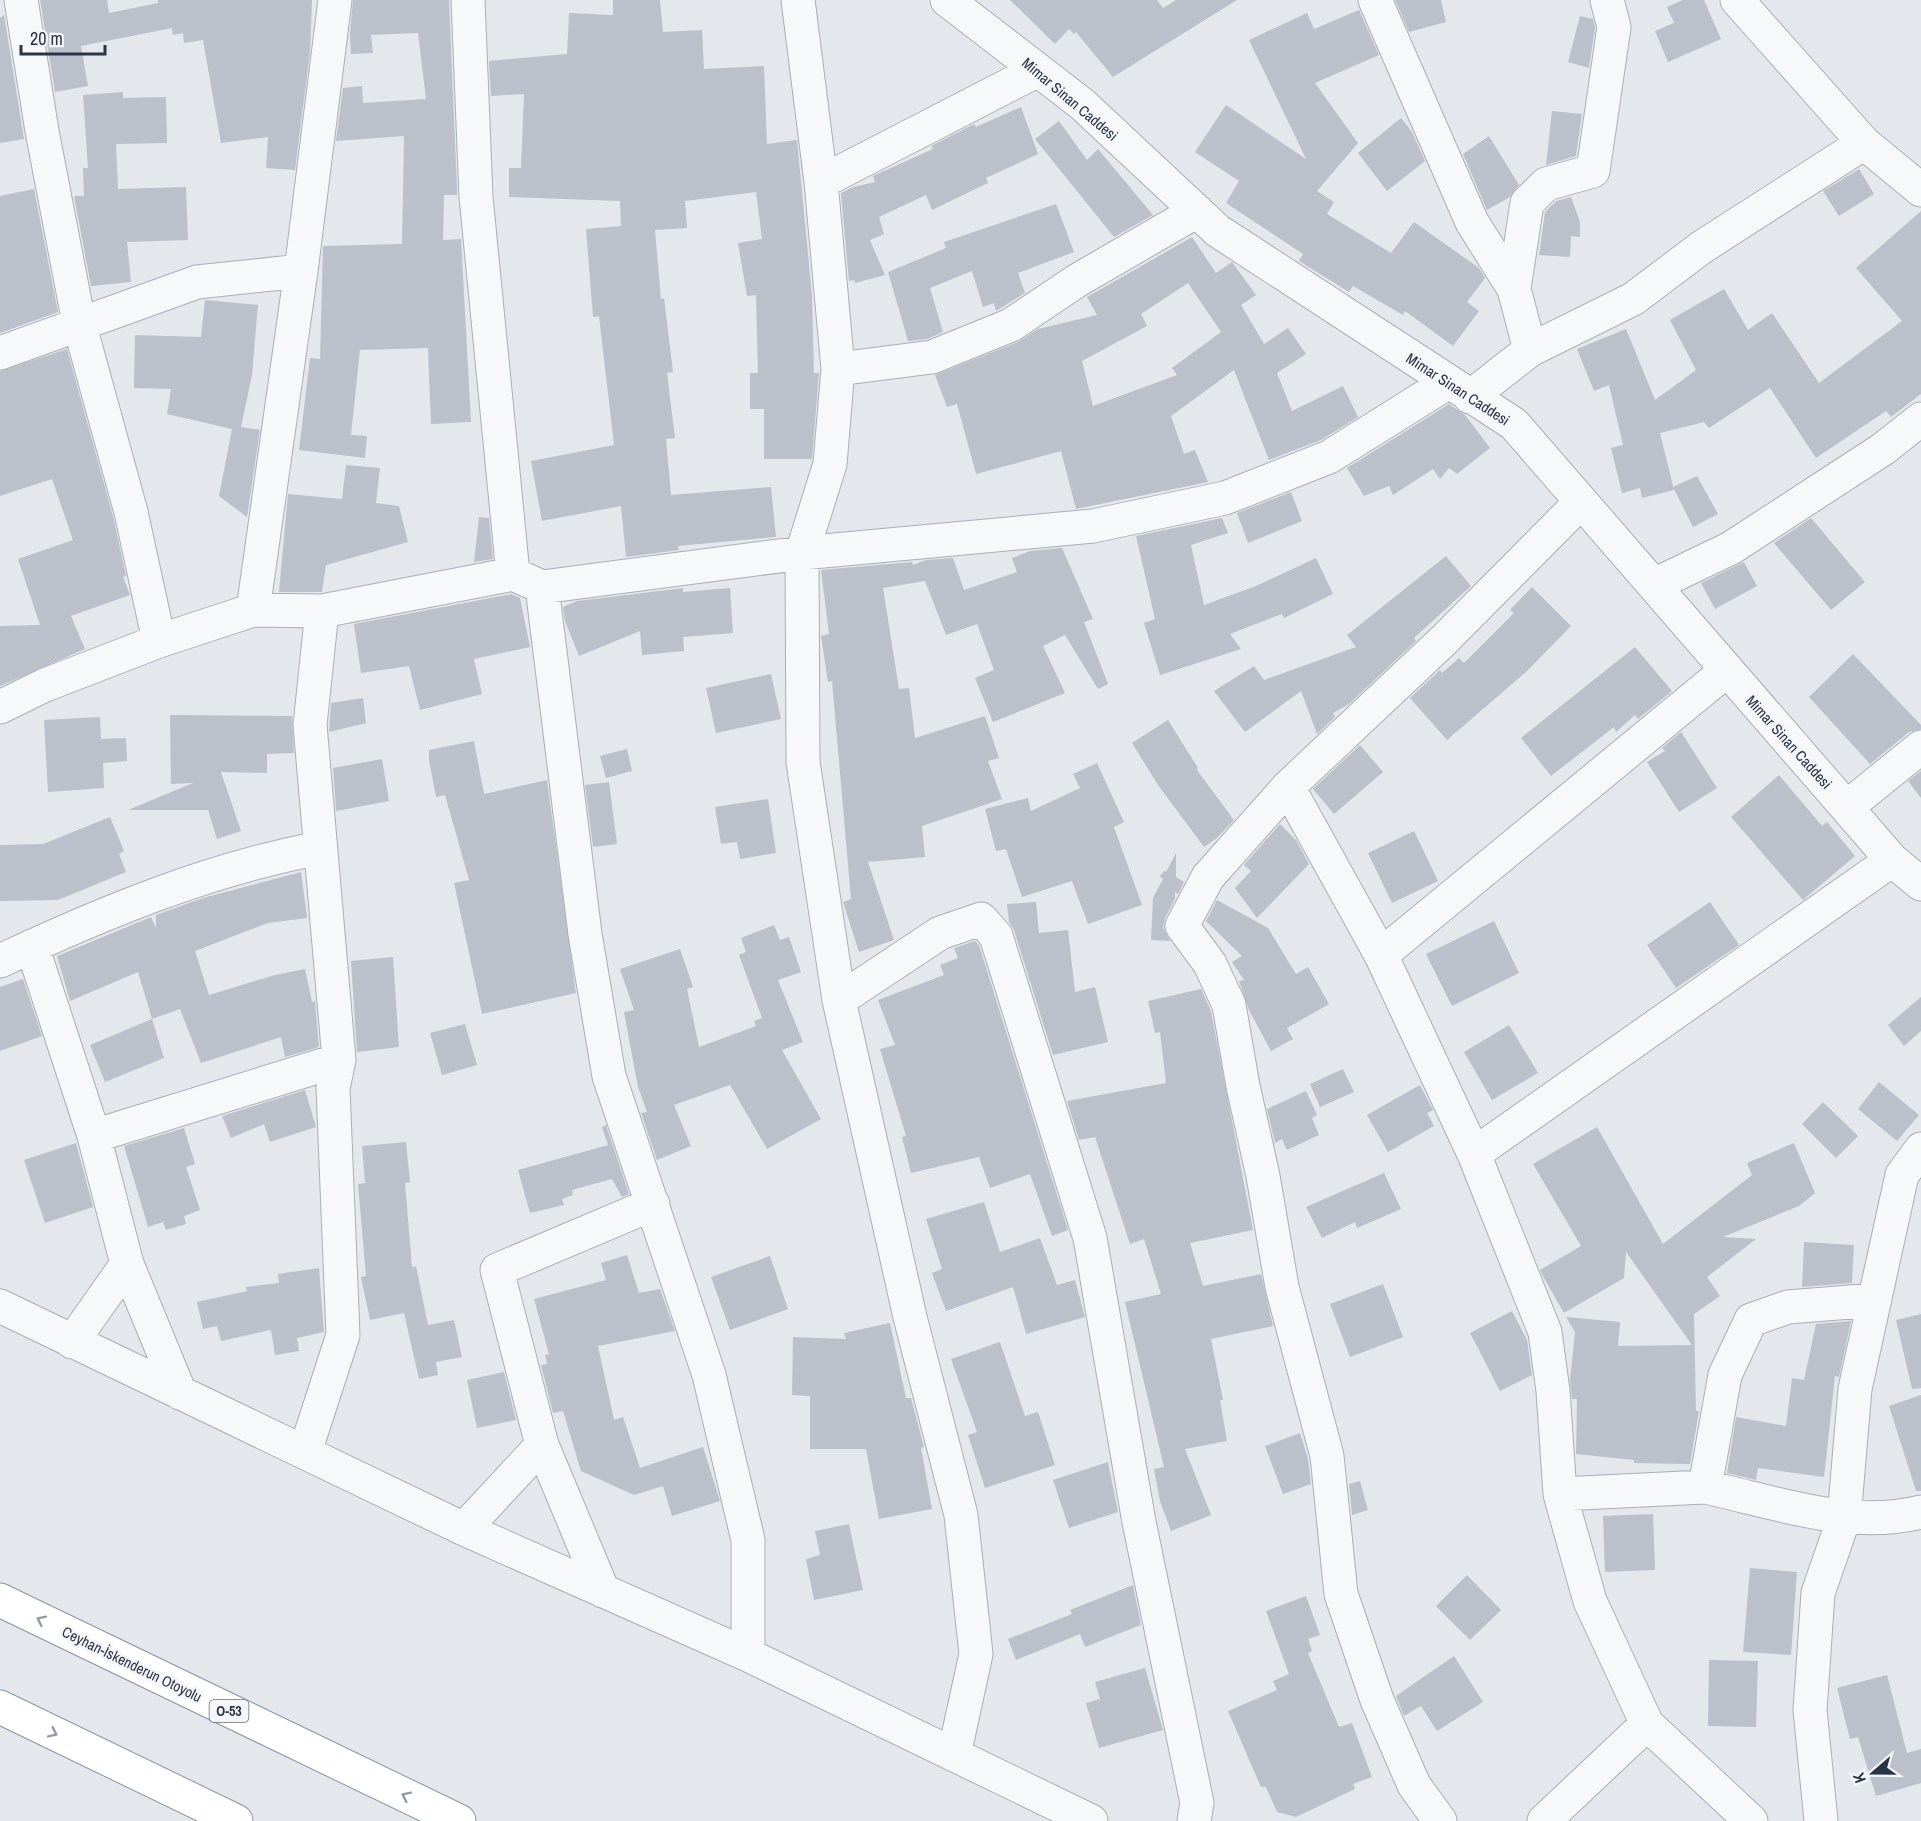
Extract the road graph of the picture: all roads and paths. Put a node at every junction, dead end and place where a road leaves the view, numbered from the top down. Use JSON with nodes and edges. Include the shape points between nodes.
{"nodes":[{"id":1,"x":21,"y":0,"type":"edge"},
{"id":2,"x":335,"y":0,"type":"edge"},
{"id":3,"x":468,"y":0,"type":"edge"},
{"id":4,"x":798,"y":0,"type":"edge"},
{"id":5,"x":947,"y":0,"type":"edge"},
{"id":6,"x":1375,"y":0,"type":"edge"},
{"id":7,"x":1608,"y":0,"type":"edge"},
{"id":8,"x":1737,"y":0,"type":"edge"},
{"id":9,"x":1038,"y":70,"type":"junction"},
{"id":10,"x":1864,"y":143,"type":"junction"},
{"id":11,"x":821,"y":182,"type":"junction"},
{"id":12,"x":1921,"y":190,"type":"edge"},
{"id":13,"x":1197,"y":211,"type":"junction"},
{"id":14,"x":301,"y":272,"type":"junction"},
{"id":15,"x":1514,"y":289,"type":"junction"},
{"id":16,"x":79,"y":324,"type":"junction"},
{"id":17,"x":1530,"y":350,"type":"junction"},
{"id":18,"x":0,"y":353,"type":"edge"},
{"id":19,"x":838,"y":369,"type":"junction"},
{"id":20,"x":1459,"y":390,"type":"junction"},
{"id":21,"x":1921,"y":419,"type":"edge"},
{"id":22,"x":1581,"y":502,"type":"junction"},
{"id":23,"x":802,"y":553,"type":"junction"},
{"id":24,"x":527,"y":581,"type":"junction"},
{"id":25,"x":1654,"y":585,"type":"junction"},
{"id":26,"x":253,"y":610,"type":"junction"},
{"id":27,"x":322,"y":611,"type":"junction"},
{"id":28,"x":159,"y":641,"type":"junction"},
{"id":29,"x":1726,"y":671,"type":"junction"},
{"id":30,"x":0,"y":707,"type":"edge"},
{"id":31,"x":1921,"y":747,"type":"edge"},
{"id":32,"x":1288,"y":786,"type":"junction"},
{"id":33,"x":1848,"y":807,"type":"junction"},
{"id":34,"x":320,"y":848,"type":"junction"},
{"id":35,"x":1892,"y":860,"type":"junction"},
{"id":36,"x":1921,"y":884,"type":"edge"},
{"id":37,"x":32,"y":946,"type":"junction"},
{"id":38,"x":1381,"y":955,"type":"junction"},
{"id":39,"x":0,"y":961,"type":"edge"},
{"id":40,"x":839,"y":1000,"type":"junction"},
{"id":41,"x":339,"y":1060,"type":"junction"},
{"id":42,"x":94,"y":1136,"type":"junction"},
{"id":43,"x":1921,"y":1149,"type":"edge"},
{"id":44,"x":1474,"y":1154,"type":"junction"},
{"id":45,"x":653,"y":1204,"type":"junction"},
{"id":46,"x":127,"y":1264,"type":"junction"},
{"id":47,"x":1875,"y":1300,"type":"junction"},
{"id":48,"x":0,"y":1306,"type":"edge"},
{"id":49,"x":72,"y":1342,"type":"junction"},
{"id":50,"x":180,"y":1393,"type":"junction"},
{"id":51,"x":542,"y":1445,"type":"junction"},
{"id":52,"x":304,"y":1452,"type":"junction"},
{"id":53,"x":1705,"y":1486,"type":"junction"},
{"id":54,"x":1560,"y":1494,"type":"junction"},
{"id":55,"x":1921,"y":1512,"type":"edge"},
{"id":56,"x":1844,"y":1518,"type":"junction"},
{"id":57,"x":464,"y":1529,"type":"junction"},
{"id":58,"x":603,"y":1591,"type":"junction"},
{"id":59,"x":0,"y":1600,"type":"edge"},
{"id":60,"x":747,"y":1655,"type":"junction"},
{"id":61,"x":0,"y":1707,"type":"edge"},
{"id":62,"x":1647,"y":1724,"type":"junction"},
{"id":63,"x":954,"y":1755,"type":"junction"},
{"id":64,"x":236,"y":1821,"type":"edge"},
{"id":65,"x":459,"y":1821,"type":"edge"},
{"id":66,"x":1091,"y":1821,"type":"edge"},
{"id":67,"x":1194,"y":1821,"type":"edge"},
{"id":68,"x":1440,"y":1821,"type":"edge"},
{"id":69,"x":1545,"y":1821,"type":"edge"},
{"id":70,"x":1751,"y":1821,"type":"edge"},
{"id":71,"x":1821,"y":1821,"type":"edge"}],
"edges":[{"from":1,"to":16,"type":"street"},
{"from":2,"to":14,"type":"street"},
{"from":3,"to":24,"type":"street","via":[[476,197]]},
{"from":4,"to":11,"type":"street"},
{"from":5,"to":9,"type":"street","name":"Mimar Sinan Caddesi"},
{"from":6,"to":15,"type":"street","via":[[1472,222]]},
{"from":7,"to":15,"type":"street","via":[[1614,27],[1593,171],[1546,184],[1527,203]]},
{"from":8,"to":10,"type":"street"},
{"from":9,"to":11,"type":"street"},
{"from":9,"to":13,"type":"street","name":"Mimar Sinan Caddesi","via":[[1082,104]]},
{"from":10,"to":12,"type":"street"},
{"from":10,"to":17,"type":"street","via":[[1702,247],[1633,299]]},
{"from":11,"to":19,"type":"street"},
{"from":13,"to":19,"type":"street","via":[[1078,280],[1011,325],[932,357]]},
{"from":13,"to":20,"type":"street","name":"Mimar Sinan Caddesi","via":[[1218,231]]},
{"from":14,"to":16,"type":"street","via":[[197,282]]},
{"from":14,"to":26,"type":"street"},
{"from":15,"to":17,"type":"street"},
{"from":16,"to":18,"type":"street"},
{"from":16,"to":28,"type":"street","via":[[131,512]]},
{"from":17,"to":20,"type":"street"},
{"from":19,"to":23,"type":"street","via":[[830,464]]},
{"from":20,"to":22,"type":"street","name":"Mimar Sinan Caddesi","via":[[1514,424]]},
{"from":20,"to":23,"type":"street","via":[[1329,458],[1225,498],[1093,526]]},
{"from":21,"to":25,"type":"street","via":[[1883,449],[1731,548]]},
{"from":22,"to":25,"type":"street","name":"Mimar Sinan Caddesi"},
{"from":22,"to":32,"type":"street","via":[[1444,640]]},
{"from":23,"to":24,"type":"street"},
{"from":23,"to":40,"type":"street","via":[[803,762]]},
{"from":24,"to":27,"type":"street"},
{"from":24,"to":45,"type":"street","via":[[609,1076]]},
{"from":25,"to":29,"type":"street","name":"Mimar Sinan Caddesi"},
{"from":26,"to":27,"type":"street"},
{"from":26,"to":28,"type":"street"},
{"from":27,"to":34,"type":"street","via":[[310,725]]},
{"from":28,"to":30,"type":"street"},
{"from":29,"to":33,"type":"street","name":"Mimar Sinan Caddesi"},
{"from":29,"to":38,"type":"street"},
{"from":31,"to":33,"type":"street"},
{"from":32,"to":38,"type":"street"},
{"from":32,"to":68,"type":"street","via":[[1208,877],[1182,927],[1210,964],[1229,1005],[1282,1287],[1327,1456],[1341,1594],[1377,1700],[1400,1753],[1414,1785]]},
{"from":33,"to":35,"type":"street","name":"Mimar Sinan Caddesi"},
{"from":34,"to":37,"type":"street","via":[[264,859],[138,901]]},
{"from":34,"to":41,"type":"street"},
{"from":35,"to":36,"type":"street","name":"Mimar Sinan Caddesi"},
{"from":35,"to":44,"type":"street"},
{"from":37,"to":39,"type":"street"},
{"from":37,"to":42,"type":"street"},
{"from":38,"to":44,"type":"street"},
{"from":40,"to":63,"type":"street","via":[[910,1317],[961,1515],[976,1654]]},
{"from":40,"to":67,"type":"street","via":[[940,933],[981,919],[996,936],[1090,1238],[1139,1522],[1197,1803]]},
{"from":41,"to":42,"type":"street"},
{"from":41,"to":52,"type":"street","via":[[333,1088],[344,1335]]},
{"from":42,"to":46,"type":"street"},
{"from":43,"to":47,"type":"street","via":[[1902,1175]]},
{"from":44,"to":54,"type":"street","via":[[1545,1332]]},
{"from":45,"to":51,"type":"street","via":[[497,1270]]},
{"from":45,"to":60,"type":"street","via":[[709,1375],[748,1540]]},
{"from":46,"to":49,"type":"street"},
{"from":46,"to":50,"type":"street"},
{"from":47,"to":53,"type":"street","via":[[1788,1307],[1751,1320],[1725,1375]]},
{"from":47,"to":56,"type":"street","via":[[1855,1389]]},
{"from":48,"to":49,"type":"street"},
{"from":49,"to":50,"type":"street"},
{"from":50,"to":52,"type":"street"},
{"from":51,"to":57,"type":"street"},
{"from":51,"to":58,"type":"street"},
{"from":52,"to":57,"type":"street"},
{"from":53,"to":54,"type":"street"},
{"from":53,"to":56,"type":"street"},
{"from":54,"to":62,"type":"street","via":[[1590,1601]]},
{"from":55,"to":56,"type":"street","via":[[1897,1518]]},
{"from":56,"to":71,"type":"street","via":[[1817,1605],[1810,1710]]},
{"from":57,"to":58,"type":"street"},
{"from":58,"to":60,"type":"street"},
{"from":65,"to":59,"type":"highway","name":"Ceyhan-İskenderun Otoyolu","number":"O-53","one_way":true},
{"from":60,"to":63,"type":"street"},
{"from":61,"to":64,"type":"highway","one_way":true},
{"from":62,"to":69,"type":"street"},
{"from":62,"to":70,"type":"street"},
{"from":63,"to":66,"type":"street"}]}
